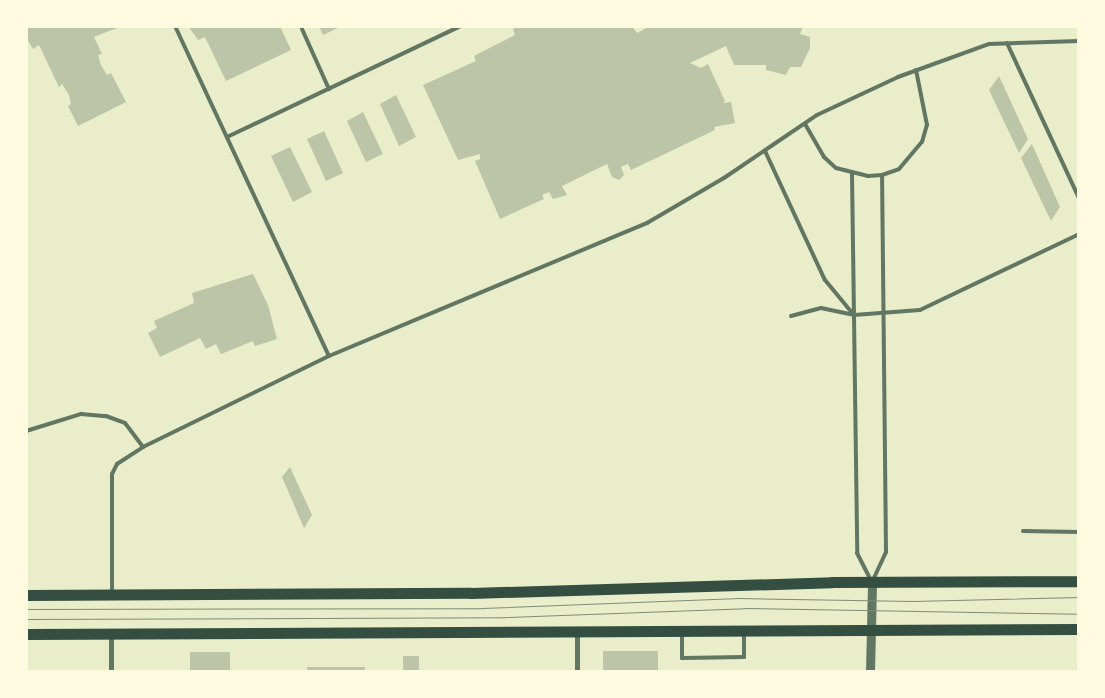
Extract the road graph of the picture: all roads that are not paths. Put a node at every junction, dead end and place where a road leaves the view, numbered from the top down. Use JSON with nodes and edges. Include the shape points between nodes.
{"nodes":[{"id":1,"x":175,"y":26,"type":"edge"},
{"id":2,"x":461,"y":26,"type":"edge"},
{"id":3,"x":302,"y":29,"type":"dead end"},
{"id":4,"x":1079,"y":41,"type":"edge"},
{"id":5,"x":1007,"y":43,"type":"junction"},
{"id":6,"x":916,"y":70,"type":"junction"},
{"id":7,"x":328,"y":89,"type":"junction"},
{"id":8,"x":805,"y":124,"type":"junction"},
{"id":9,"x":227,"y":137,"type":"junction"},
{"id":10,"x":765,"y":151,"type":"junction"},
{"id":11,"x":852,"y":174,"type":"junction"},
{"id":12,"x":882,"y":175,"type":"junction"},
{"id":13,"x":1079,"y":198,"type":"edge"},
{"id":14,"x":1079,"y":234,"type":"edge"},
{"id":15,"x":854,"y":315,"type":"junction"},
{"id":16,"x":884,"y":315,"type":"junction"},
{"id":17,"x":791,"y":316,"type":"dead end"},
{"id":18,"x":329,"y":356,"type":"junction"},
{"id":19,"x":26,"y":431,"type":"edge"},
{"id":20,"x":143,"y":447,"type":"junction"},
{"id":21,"x":1023,"y":531,"type":"dead end"},
{"id":22,"x":1079,"y":532,"type":"edge"},
{"id":23,"x":1079,"y":581,"type":"edge"},
{"id":24,"x":872,"y":582,"type":"junction"},
{"id":25,"x":26,"y":595,"type":"edge"},
{"id":26,"x":112,"y":596,"type":"junction"},
{"id":27,"x":1079,"y":629,"type":"edge"},
{"id":28,"x":871,"y":630,"type":"junction"},
{"id":29,"x":682,"y":631,"type":"junction"},
{"id":30,"x":744,"y":631,"type":"junction"},
{"id":31,"x":577,"y":632,"type":"junction"},
{"id":32,"x":26,"y":634,"type":"edge"},
{"id":33,"x":111,"y":634,"type":"junction"},
{"id":34,"x":111,"y":672,"type":"edge"},
{"id":35,"x":577,"y":672,"type":"edge"},
{"id":36,"x":870,"y":672,"type":"edge"}],
"edges":[{"from":1,"to":9,"type":"lane"},
{"from":2,"to":7,"type":"lane"},
{"from":3,"to":7,"type":"lane"},
{"from":4,"to":5,"type":"lane"},
{"from":5,"to":6,"type":"lane","via":[[989,44]]},
{"from":5,"to":13,"type":"lane"},
{"from":6,"to":8,"type":"lane","via":[[817,115]]},
{"from":6,"to":12,"type":"lane","via":[[926,108],[927,125],[922,142],[899,169]]},
{"from":7,"to":9,"type":"lane"},
{"from":8,"to":10,"type":"lane"},
{"from":8,"to":11,"type":"lane","via":[[824,157],[836,168]]},
{"from":9,"to":18,"type":"lane"},
{"from":10,"to":15,"type":"lane","via":[[825,280]]},
{"from":10,"to":18,"type":"lane","via":[[621,235]]},
{"from":11,"to":12,"type":"lane"},
{"from":11,"to":15,"type":"lane"},
{"from":12,"to":16,"type":"lane"},
{"from":14,"to":16,"type":"lane","via":[[920,310]]},
{"from":15,"to":16,"type":"lane"},
{"from":15,"to":17,"type":"lane","via":[[821,308]]},
{"from":15,"to":24,"type":"lane","via":[[857,553]]},
{"from":16,"to":24,"type":"lane","via":[[886,552]]},
{"from":18,"to":20,"type":"lane"},
{"from":19,"to":20,"type":"lane","via":[[81,414],[106,416],[125,423]]},
{"from":20,"to":26,"type":"lane","via":[[117,464],[112,474]]},
{"from":21,"to":22,"type":"lane"},
{"from":23,"to":24,"type":"main road"},
{"from":24,"to":26,"type":"main road","via":[[471,593]]},
{"from":24,"to":28,"type":"street"},
{"from":25,"to":26,"type":"main road"},
{"from":27,"to":28,"type":"main road"},
{"from":28,"to":30,"type":"main road"},
{"from":28,"to":36,"type":"street"},
{"from":29,"to":30,"type":"main road"},
{"from":29,"to":30,"type":"lane","via":[[682,658],[744,657]]},
{"from":29,"to":31,"type":"main road"},
{"from":31,"to":33,"type":"main road"},
{"from":31,"to":35,"type":"street"},
{"from":32,"to":33,"type":"main road"},
{"from":33,"to":34,"type":"street"}]}
